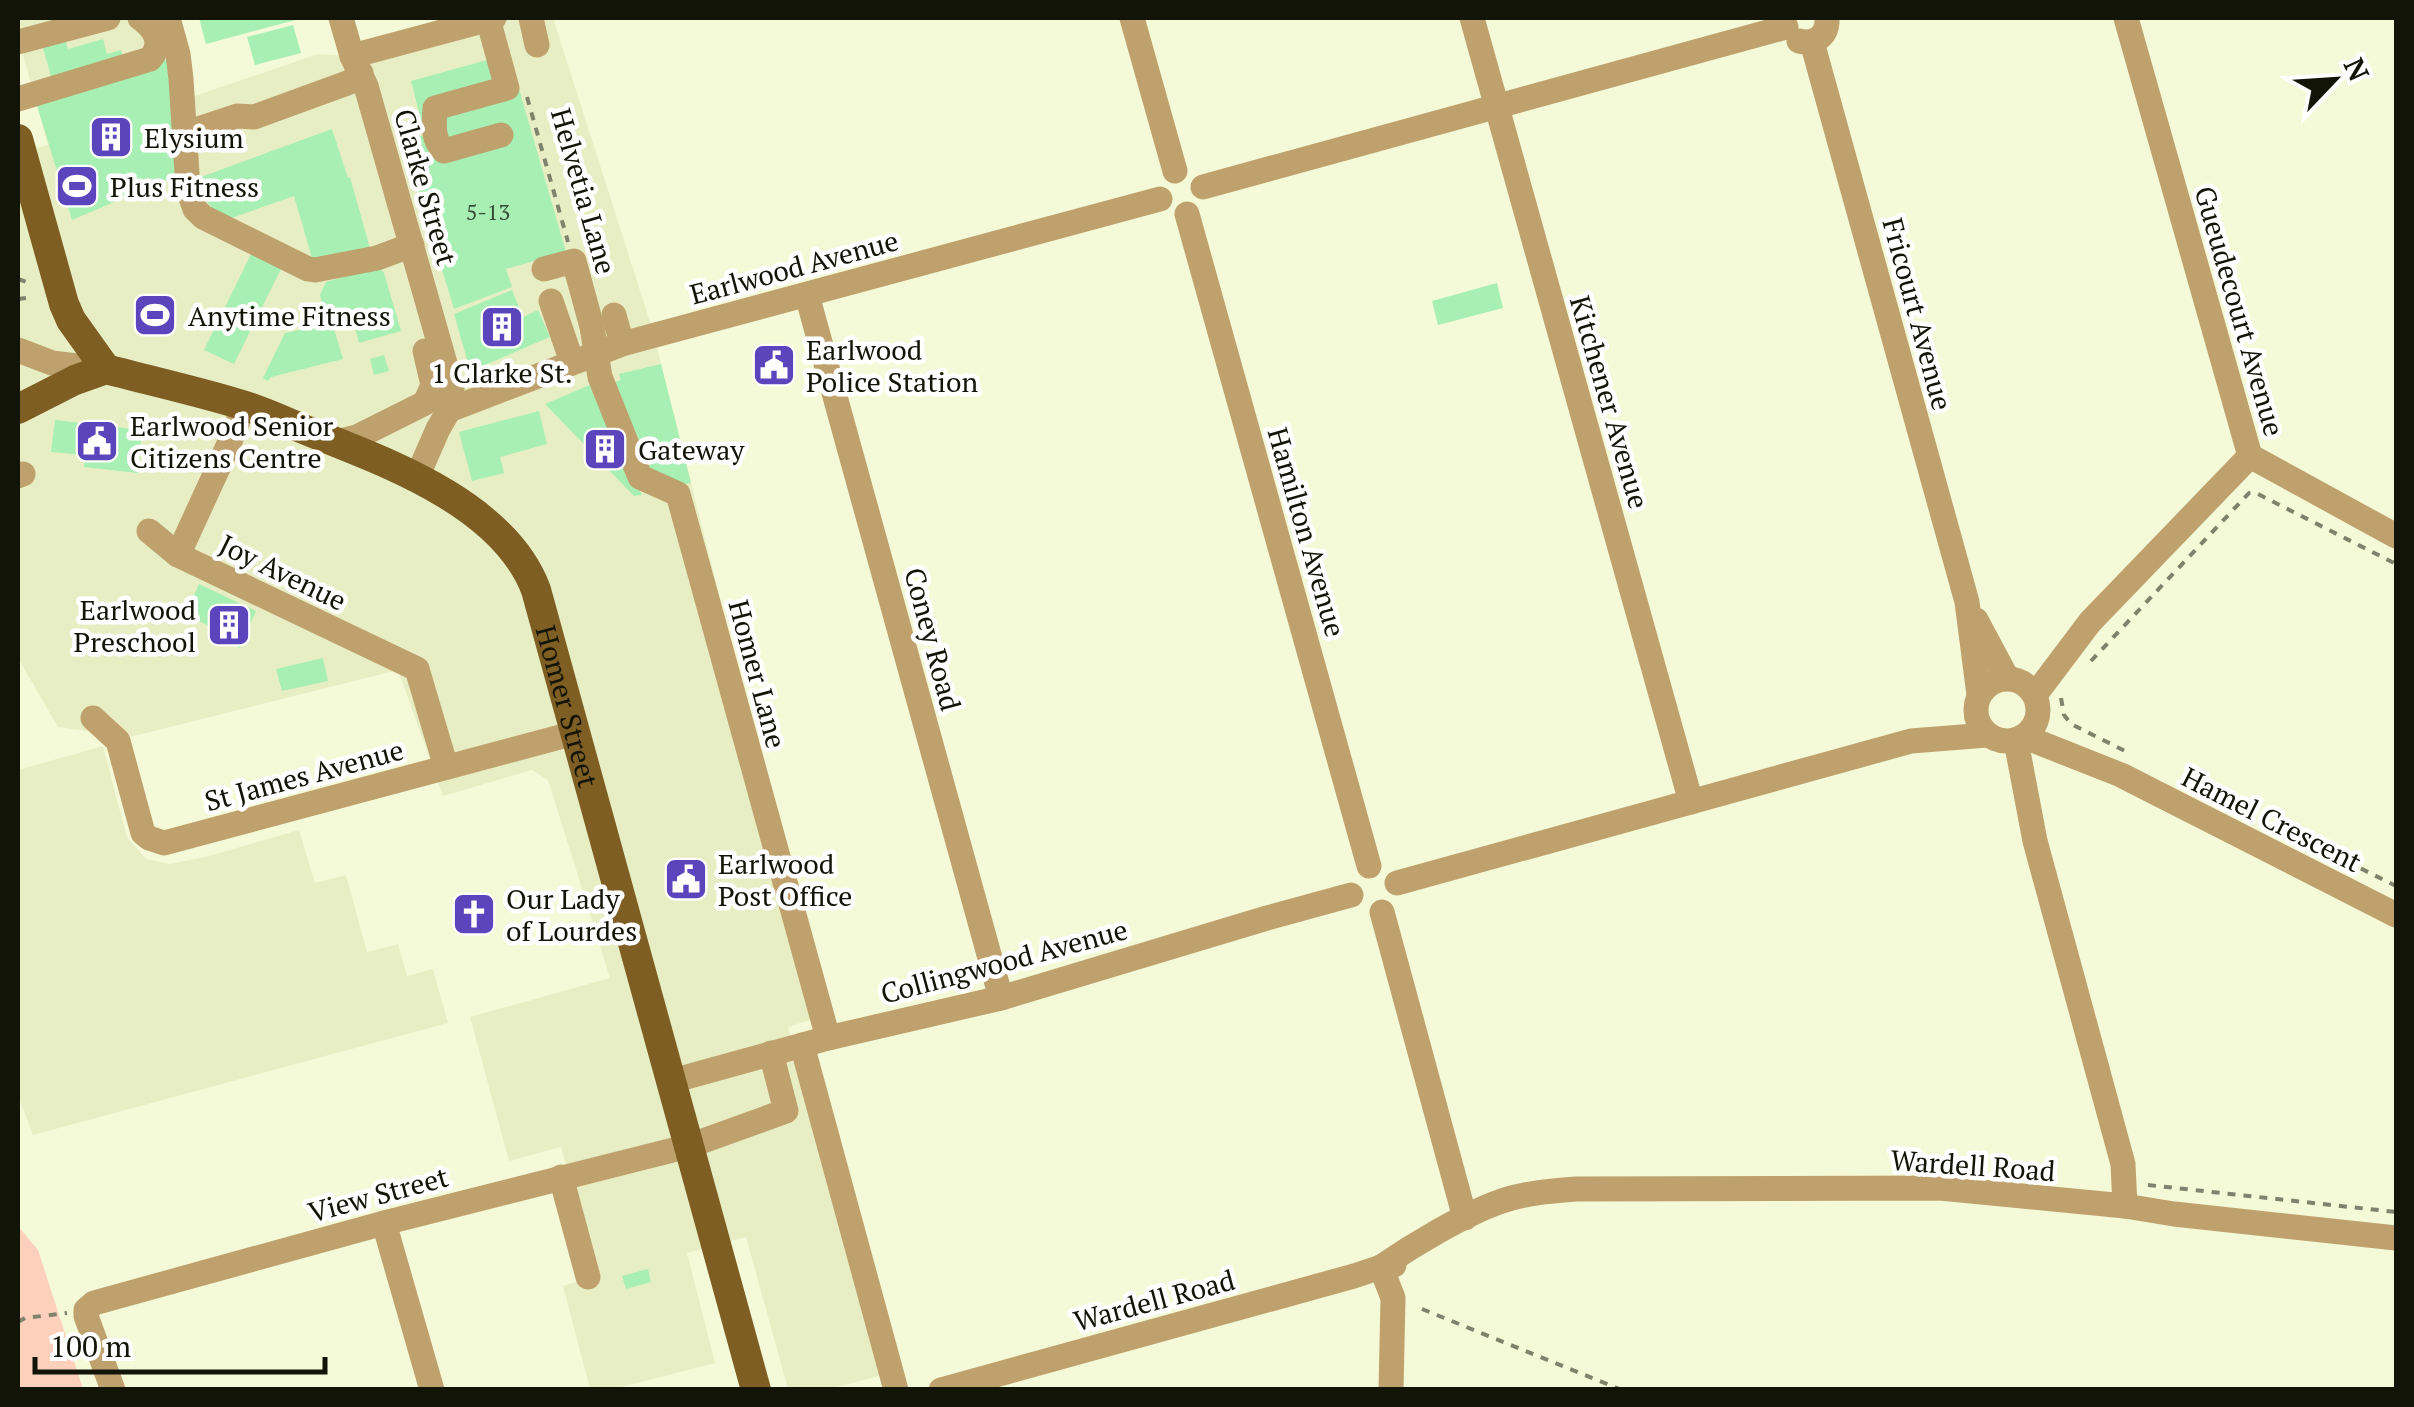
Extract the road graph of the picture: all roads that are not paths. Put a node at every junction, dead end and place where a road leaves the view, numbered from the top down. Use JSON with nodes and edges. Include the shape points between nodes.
{"nodes":[{"id":1,"x":108,"y":18,"type":"edge"},
{"id":2,"x":140,"y":18,"type":"edge"},
{"id":3,"x":168,"y":18,"type":"edge"},
{"id":4,"x":341,"y":18,"type":"edge"},
{"id":5,"x":491,"y":18,"type":"edge"},
{"id":6,"x":531,"y":18,"type":"edge"},
{"id":7,"x":1132,"y":18,"type":"edge"},
{"id":8,"x":1472,"y":18,"type":"edge"},
{"id":9,"x":1827,"y":18,"type":"edge"},
{"id":10,"x":2125,"y":19,"type":"edge"},
{"id":11,"x":1786,"y":22,"type":"edge"},
{"id":12,"x":18,"y":42,"type":"edge"},
{"id":13,"x":1812,"y":42,"type":"junction"},
{"id":14,"x":537,"y":45,"type":"dead end"},
{"id":15,"x":354,"y":70,"type":"junction"},
{"id":16,"x":18,"y":99,"type":"edge"},
{"id":17,"x":1496,"y":107,"type":"junction"},
{"id":18,"x":186,"y":130,"type":"junction"},
{"id":19,"x":501,"y":135,"type":"dead end"},
{"id":20,"x":18,"y":139,"type":"edge"},
{"id":21,"x":1175,"y":171,"type":"junction"},
{"id":22,"x":1203,"y":187,"type":"junction"},
{"id":23,"x":1160,"y":199,"type":"junction"},
{"id":24,"x":1187,"y":214,"type":"junction"},
{"id":25,"x":405,"y":248,"type":"junction"},
{"id":26,"x":544,"y":269,"type":"dead end"},
{"id":27,"x":807,"y":295,"type":"junction"},
{"id":28,"x":551,"y":300,"type":"dead end"},
{"id":29,"x":614,"y":315,"type":"dead end"},
{"id":30,"x":430,"y":336,"type":"junction"},
{"id":31,"x":610,"y":348,"type":"junction"},
{"id":32,"x":18,"y":350,"type":"edge"},
{"id":33,"x":572,"y":362,"type":"junction"},
{"id":34,"x":106,"y":370,"type":"junction"},
{"id":35,"x":244,"y":406,"type":"junction"},
{"id":36,"x":18,"y":409,"type":"edge"},
{"id":37,"x":449,"y":410,"type":"junction"},
{"id":38,"x":337,"y":442,"type":"junction"},
{"id":39,"x":2250,"y":456,"type":"junction"},
{"id":40,"x":417,"y":478,"type":"junction"},
{"id":41,"x":149,"y":532,"type":"dead end"},
{"id":42,"x":2396,"y":536,"type":"edge"},
{"id":43,"x":178,"y":554,"type":"junction"},
{"id":44,"x":1967,"y":602,"type":"junction"},
{"id":45,"x":1978,"y":701,"type":"junction"},
{"id":46,"x":2015,"y":716,"type":"junction"},
{"id":47,"x":93,"y":718,"type":"dead end"},
{"id":48,"x":575,"y":733,"type":"junction"},
{"id":49,"x":1911,"y":741,"type":"junction"},
{"id":50,"x":2080,"y":759,"type":"junction"},
{"id":51,"x":2128,"y":766,"type":"junction"},
{"id":52,"x":446,"y":768,"type":"junction"},
{"id":53,"x":1691,"y":802,"type":"junction"},
{"id":54,"x":2028,"y":802,"type":"junction"},
{"id":55,"x":2036,"y":841,"type":"junction"},
{"id":56,"x":1368,"y":866,"type":"junction"},
{"id":57,"x":1397,"y":882,"type":"junction"},
{"id":58,"x":1351,"y":895,"type":"junction"},
{"id":59,"x":1382,"y":912,"type":"junction"},
{"id":60,"x":2396,"y":915,"type":"edge"},
{"id":61,"x":1001,"y":998,"type":"junction"},
{"id":62,"x":828,"y":1038,"type":"junction"},
{"id":63,"x":802,"y":1045,"type":"junction"},
{"id":64,"x":771,"y":1053,"type":"junction"},
{"id":65,"x":672,"y":1081,"type":"junction"},
{"id":66,"x":689,"y":1146,"type":"junction"},
{"id":67,"x":561,"y":1177,"type":"junction"},
{"id":68,"x":1544,"y":1191,"type":"junction"},
{"id":69,"x":2125,"y":1206,"type":"junction"},
{"id":70,"x":1465,"y":1218,"type":"junction"},
{"id":71,"x":384,"y":1223,"type":"junction"},
{"id":72,"x":2396,"y":1238,"type":"edge"},
{"id":73,"x":1381,"y":1267,"type":"junction"},
{"id":74,"x":588,"y":1277,"type":"dead end"},
{"id":75,"x":113,"y":1390,"type":"edge"},
{"id":76,"x":432,"y":1390,"type":"edge"},
{"id":77,"x":756,"y":1390,"type":"edge"},
{"id":78,"x":896,"y":1390,"type":"edge"},
{"id":79,"x":942,"y":1390,"type":"edge"},
{"id":80,"x":1392,"y":1390,"type":"edge"}],
"edges":[{"from":1,"to":12,"type":"street"},
{"from":2,"to":16,"type":"street","via":[[156,34],[150,60]]},
{"from":3,"to":18,"type":"street"},
{"from":4,"to":15,"type":"street","name":"Clarke Street"},
{"from":5,"to":15,"type":"street"},
{"from":5,"to":19,"type":"street","via":[[506,88],[435,108],[434,126],[444,151]]},
{"from":6,"to":14,"type":"street"},
{"from":7,"to":21,"type":"street"},
{"from":8,"to":17,"type":"street","name":"Kitchener Avenue"},
{"from":9,"to":13,"type":"street","via":[[1824,34]]},
{"from":10,"to":39,"type":"street","name":"Gueudecourt Avenue"},
{"from":11,"to":13,"type":"street","via":[[1796,40]]},
{"from":11,"to":17,"type":"street"},
{"from":13,"to":44,"type":"street","name":"Fricourt Avenue"},
{"from":15,"to":18,"type":"street","via":[[254,116]]},
{"from":15,"to":25,"type":"street","name":"Clarke Street","via":[[391,164]]},
{"from":17,"to":22,"type":"street"},
{"from":17,"to":53,"type":"street","name":"Kitchener Avenue"},
{"from":18,"to":25,"type":"street","via":[[190,199],[210,222],[315,270]]},
{"from":20,"to":34,"type":"main road","via":[[64,304]]},
{"from":21,"to":22,"type":"street","via":[[1195,175]]},
{"from":21,"to":23,"type":"street","via":[[1160,185]]},
{"from":22,"to":24,"type":"street","via":[[1199,207]]},
{"from":23,"to":24,"type":"street","via":[[1174,214]]},
{"from":23,"to":27,"type":"street","name":"Earlwood Avenue"},
{"from":24,"to":56,"type":"street","name":"Hamilton Avenue"},
{"from":25,"to":30,"type":"street","name":"Clarke Street"},
{"from":26,"to":31,"type":"street","name":"Helvetia Lane","via":[[574,261]]},
{"from":27,"to":31,"type":"street","name":"Earlwood Avenue"},
{"from":27,"to":61,"type":"street","name":"Coney Road"},
{"from":28,"to":33,"type":"street"},
{"from":29,"to":31,"type":"street"},
{"from":30,"to":37,"type":"street","name":"Clarke Street","via":[[452,388]]},
{"from":30,"to":38,"type":"street","name":"Clarke Street","via":[[432,385],[424,403]]},
{"from":31,"to":33,"type":"street","name":"Earlwood Avenue"},
{"from":31,"to":62,"type":"street","name":"Homer Lane","via":[[600,377],[640,477],[678,494]]},
{"from":32,"to":34,"type":"street","name":"Homer Street","via":[[52,363]]},
{"from":33,"to":37,"type":"street","name":"Earlwood Avenue"},
{"from":34,"to":35,"type":"main road","name":"Homer Street"},
{"from":34,"to":36,"type":"main road"},
{"from":35,"to":38,"type":"main road","name":"Homer Street"},
{"from":35,"to":43,"type":"street","name":"Joy Avenue"},
{"from":37,"to":40,"type":"street"},
{"from":38,"to":40,"type":"main road","name":"Homer Street"},
{"from":39,"to":42,"type":"street","name":"Gueudecourt Avenue"},
{"from":39,"to":46,"type":"street","via":[[2090,622]]},
{"from":40,"to":48,"type":"main road","name":"Homer Street","via":[[492,528],[527,568]]},
{"from":41,"to":43,"type":"street"},
{"from":43,"to":52,"type":"street","name":"Joy Avenue","via":[[417,669]]},
{"from":44,"to":45,"type":"street","name":"Fricourt Avenue"},
{"from":44,"to":46,"type":"street","name":"Fricourt Avenue"},
{"from":45,"to":46,"type":"street","name":"Fricourt Avenue","via":[[1976,717]]},
{"from":45,"to":46,"type":"street","via":[[1991,683]]},
{"from":45,"to":49,"type":"street"},
{"from":46,"to":49,"type":"street"},
{"from":46,"to":50,"type":"street","name":"Hamel Crescent"},
{"from":46,"to":51,"type":"street","name":"Hamel Crescent"},
{"from":46,"to":54,"type":"street","name":"Fricourt Avenue"},
{"from":46,"to":55,"type":"street","name":"Fricourt Avenue"},
{"from":47,"to":52,"type":"street","name":"St James Avenue","via":[[118,741],[144,833],[164,843]]},
{"from":48,"to":52,"type":"street","name":"St James Avenue"},
{"from":48,"to":65,"type":"main road","name":"Homer Street"},
{"from":49,"to":53,"type":"street"},
{"from":50,"to":51,"type":"street","name":"Hamel Crescent"},
{"from":50,"to":54,"type":"street","via":[[2042,768]]},
{"from":51,"to":60,"type":"street","name":"Hamel Crescent"},
{"from":53,"to":57,"type":"street"},
{"from":54,"to":55,"type":"street","name":"Fricourt Avenue"},
{"from":55,"to":69,"type":"street","name":"Fricourt Avenue","via":[[2123,1164]]},
{"from":56,"to":57,"type":"street","via":[[1383,867]]},
{"from":56,"to":58,"type":"street","via":[[1352,880]]},
{"from":57,"to":59,"type":"street","via":[[1393,904]]},
{"from":58,"to":59,"type":"street","via":[[1366,912]]},
{"from":58,"to":61,"type":"street","name":"Collingwood Avenue"},
{"from":59,"to":70,"type":"street"},
{"from":61,"to":62,"type":"street","name":"Collingwood Avenue"},
{"from":62,"to":63,"type":"street","name":"Collingwood Avenue"},
{"from":63,"to":64,"type":"street","name":"Collingwood Avenue"},
{"from":63,"to":78,"type":"street"},
{"from":64,"to":65,"type":"street","name":"Collingwood Avenue"},
{"from":64,"to":66,"type":"street","name":"View Street","via":[[786,1111]]},
{"from":65,"to":66,"type":"main road","name":"Homer Street"},
{"from":66,"to":67,"type":"street","name":"View Street"},
{"from":66,"to":77,"type":"main road","name":"Homer Street"},
{"from":67,"to":71,"type":"street","name":"View Street"},
{"from":67,"to":74,"type":"street"},
{"from":68,"to":69,"type":"street","name":"Wardell Road","via":[[1940,1188]]},
{"from":68,"to":70,"type":"street","name":"Wardell Road"},
{"from":68,"to":73,"type":"street","name":"Wardell Road","via":[[1408,1264]]},
{"from":69,"to":72,"type":"street","name":"Wardell Road"},
{"from":70,"to":73,"type":"street","name":"Wardell Road"},
{"from":71,"to":75,"type":"street","name":"View Street","via":[[86,1310]]},
{"from":71,"to":76,"type":"street"},
{"from":73,"to":79,"type":"street","name":"Wardell Road"},
{"from":73,"to":80,"type":"street","via":[[1393,1298]]}]}
